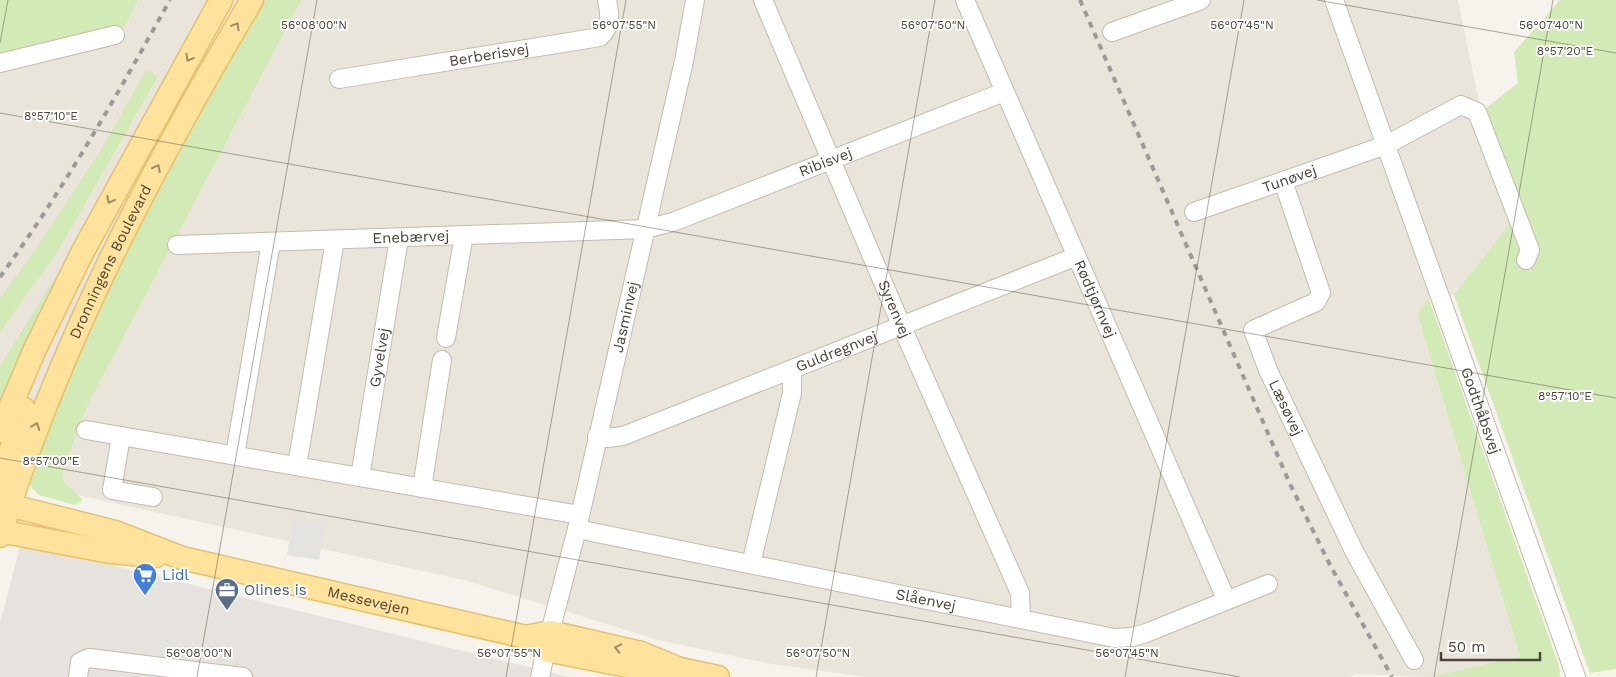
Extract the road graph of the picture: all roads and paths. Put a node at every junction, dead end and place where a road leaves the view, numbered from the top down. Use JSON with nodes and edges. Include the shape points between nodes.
{"nodes":[{"id":1,"x":221,"y":0,"type":"edge"},
{"id":2,"x":252,"y":0,"type":"edge"},
{"id":3,"x":608,"y":0,"type":"edge"},
{"id":4,"x":695,"y":0,"type":"edge"},
{"id":5,"x":763,"y":0,"type":"edge"},
{"id":6,"x":965,"y":0,"type":"edge"},
{"id":7,"x":1201,"y":0,"type":"edge"},
{"id":8,"x":1334,"y":0,"type":"edge"},
{"id":9,"x":1112,"y":32,"type":"dead end"},
{"id":10,"x":115,"y":35,"type":"dead end"},
{"id":11,"x":0,"y":63,"type":"edge"},
{"id":12,"x":340,"y":79,"type":"dead end"},
{"id":13,"x":1004,"y":92,"type":"junction"},
{"id":14,"x":1386,"y":145,"type":"junction"},
{"id":15,"x":830,"y":160,"type":"junction"},
{"id":16,"x":1282,"y":181,"type":"junction"},
{"id":17,"x":1194,"y":212,"type":"dead end"},
{"id":18,"x":645,"y":229,"type":"junction"},
{"id":19,"x":464,"y":236,"type":"junction"},
{"id":20,"x":399,"y":238,"type":"junction"},
{"id":21,"x":335,"y":240,"type":"junction"},
{"id":22,"x":271,"y":242,"type":"junction"},
{"id":23,"x":177,"y":245,"type":"dead end"},
{"id":24,"x":1075,"y":257,"type":"junction"},
{"id":25,"x":1526,"y":260,"type":"dead end"},
{"id":26,"x":902,"y":327,"type":"junction"},
{"id":27,"x":446,"y":338,"type":"dead end"},
{"id":28,"x":35,"y":349,"type":"junction"},
{"id":29,"x":442,"y":360,"type":"dead end"},
{"id":30,"x":792,"y":370,"type":"junction"},
{"id":31,"x":86,"y":430,"type":"dead end"},
{"id":32,"x":0,"y":431,"type":"edge"},
{"id":33,"x":121,"y":436,"type":"junction"},
{"id":34,"x":597,"y":436,"type":"junction"},
{"id":35,"x":235,"y":455,"type":"junction"},
{"id":36,"x":297,"y":466,"type":"junction"},
{"id":37,"x":360,"y":477,"type":"junction"},
{"id":38,"x":422,"y":488,"type":"junction"},
{"id":39,"x":153,"y":497,"type":"dead end"},
{"id":40,"x":1,"y":516,"type":"edge"},
{"id":41,"x":578,"y":522,"type":"junction"},
{"id":42,"x":182,"y":558,"type":"junction"},
{"id":43,"x":751,"y":564,"type":"junction"},
{"id":44,"x":1268,"y":584,"type":"dead end"},
{"id":45,"x":1226,"y":599,"type":"junction"},
{"id":46,"x":1021,"y":619,"type":"junction"},
{"id":47,"x":548,"y":641,"type":"junction"},
{"id":48,"x":1414,"y":660,"type":"dead end"},
{"id":49,"x":79,"y":669,"type":"edge"},
{"id":50,"x":243,"y":677,"type":"edge"},
{"id":51,"x":540,"y":677,"type":"edge"},
{"id":52,"x":718,"y":677,"type":"edge"},
{"id":53,"x":1576,"y":677,"type":"edge"}],
"edges":[{"from":1,"to":28,"type":"main road","name":"Dronningens Boulevard","one_way":true,"via":[[82,253]]},
{"from":40,"to":2,"type":"main road","name":"Dronningens Boulevard","one_way":true,"via":[[40,417],[105,271],[160,161]]},
{"from":3,"to":12,"type":"street","name":"Berberisvej","via":[[611,16],[600,37]]},
{"from":4,"to":18,"type":"street","name":"Jasminvej"},
{"from":5,"to":15,"type":"street","name":"Syrenvej"},
{"from":6,"to":13,"type":"street","name":"Rødtjørnvej"},
{"from":7,"to":9,"type":"street"},
{"from":8,"to":14,"type":"street","name":"Godthåbsvej"},
{"from":10,"to":11,"type":"street"},
{"from":13,"to":15,"type":"street","name":"Ribisvej"},
{"from":13,"to":24,"type":"street","name":"Rødtjørnvej"},
{"from":14,"to":16,"type":"street","name":"Tunøvej"},
{"from":14,"to":25,"type":"street","via":[[1461,105],[1477,112],[1530,250]]},
{"from":14,"to":53,"type":"street","name":"Godthåbsvej"},
{"from":15,"to":18,"type":"street","name":"Ribisvej","via":[[673,222]]},
{"from":15,"to":26,"type":"street","name":"Syrenvej"},
{"from":16,"to":17,"type":"street","name":"Tunøvej"},
{"from":16,"to":48,"type":"street","name":"Læsøvej","via":[[1321,293],[1316,302],[1253,330],[1268,370],[1354,551]]},
{"from":18,"to":19,"type":"street","name":"Enebærvej"},
{"from":18,"to":34,"type":"street","name":"Jasminvej"},
{"from":19,"to":20,"type":"street","name":"Enebærvej"},
{"from":19,"to":27,"type":"street"},
{"from":20,"to":21,"type":"street","name":"Enebærvej"},
{"from":20,"to":37,"type":"street","name":"Gyvelvej"},
{"from":21,"to":22,"type":"street","name":"Enebærvej"},
{"from":21,"to":36,"type":"street"},
{"from":22,"to":23,"type":"street","name":"Enebærvej"},
{"from":22,"to":35,"type":"street"},
{"from":24,"to":26,"type":"street","name":"Guldregnvej"},
{"from":24,"to":45,"type":"street","name":"Rødtjørnvej"},
{"from":26,"to":30,"type":"street","name":"Guldregnvej"},
{"from":26,"to":46,"type":"street","name":"Syrenvej","via":[[1020,593]]},
{"from":28,"to":32,"type":"main road","name":"Dronningens Boulevard"},
{"from":28,"to":40,"type":"main road"},
{"from":29,"to":38,"type":"street"},
{"from":30,"to":34,"type":"street","name":"Guldregnvej","via":[[623,436]]},
{"from":30,"to":43,"type":"street","via":[[792,393]]},
{"from":31,"to":33,"type":"street"},
{"from":33,"to":35,"type":"street"},
{"from":33,"to":39,"type":"street","via":[[112,490]]},
{"from":34,"to":41,"type":"street","name":"Jasminvej"},
{"from":35,"to":36,"type":"street"},
{"from":36,"to":37,"type":"street"},
{"from":37,"to":38,"type":"street"},
{"from":38,"to":41,"type":"street"},
{"from":40,"to":42,"type":"main road","name":"Messevejen","via":[[115,532]]},
{"from":40,"to":42,"type":"main road","name":"Messevejen","via":[[110,552]]},
{"from":41,"to":43,"type":"street","name":"Slåenvej"},
{"from":41,"to":47,"type":"street","name":"Jasminvej"},
{"from":42,"to":47,"type":"main road","name":"Messevejen"},
{"from":43,"to":46,"type":"street","name":"Slåenvej"},
{"from":44,"to":45,"type":"street","name":"Slåenvej"},
{"from":45,"to":46,"type":"street","name":"Slåenvej","via":[[1132,637],[1114,638]]},
{"from":47,"to":51,"type":"street","name":"Jasminvej"},
{"from":47,"to":52,"type":"main road","name":"Messevejen","via":[[638,668],[680,669]]},
{"from":49,"to":50,"type":"street","via":[[89,658]]}]}
